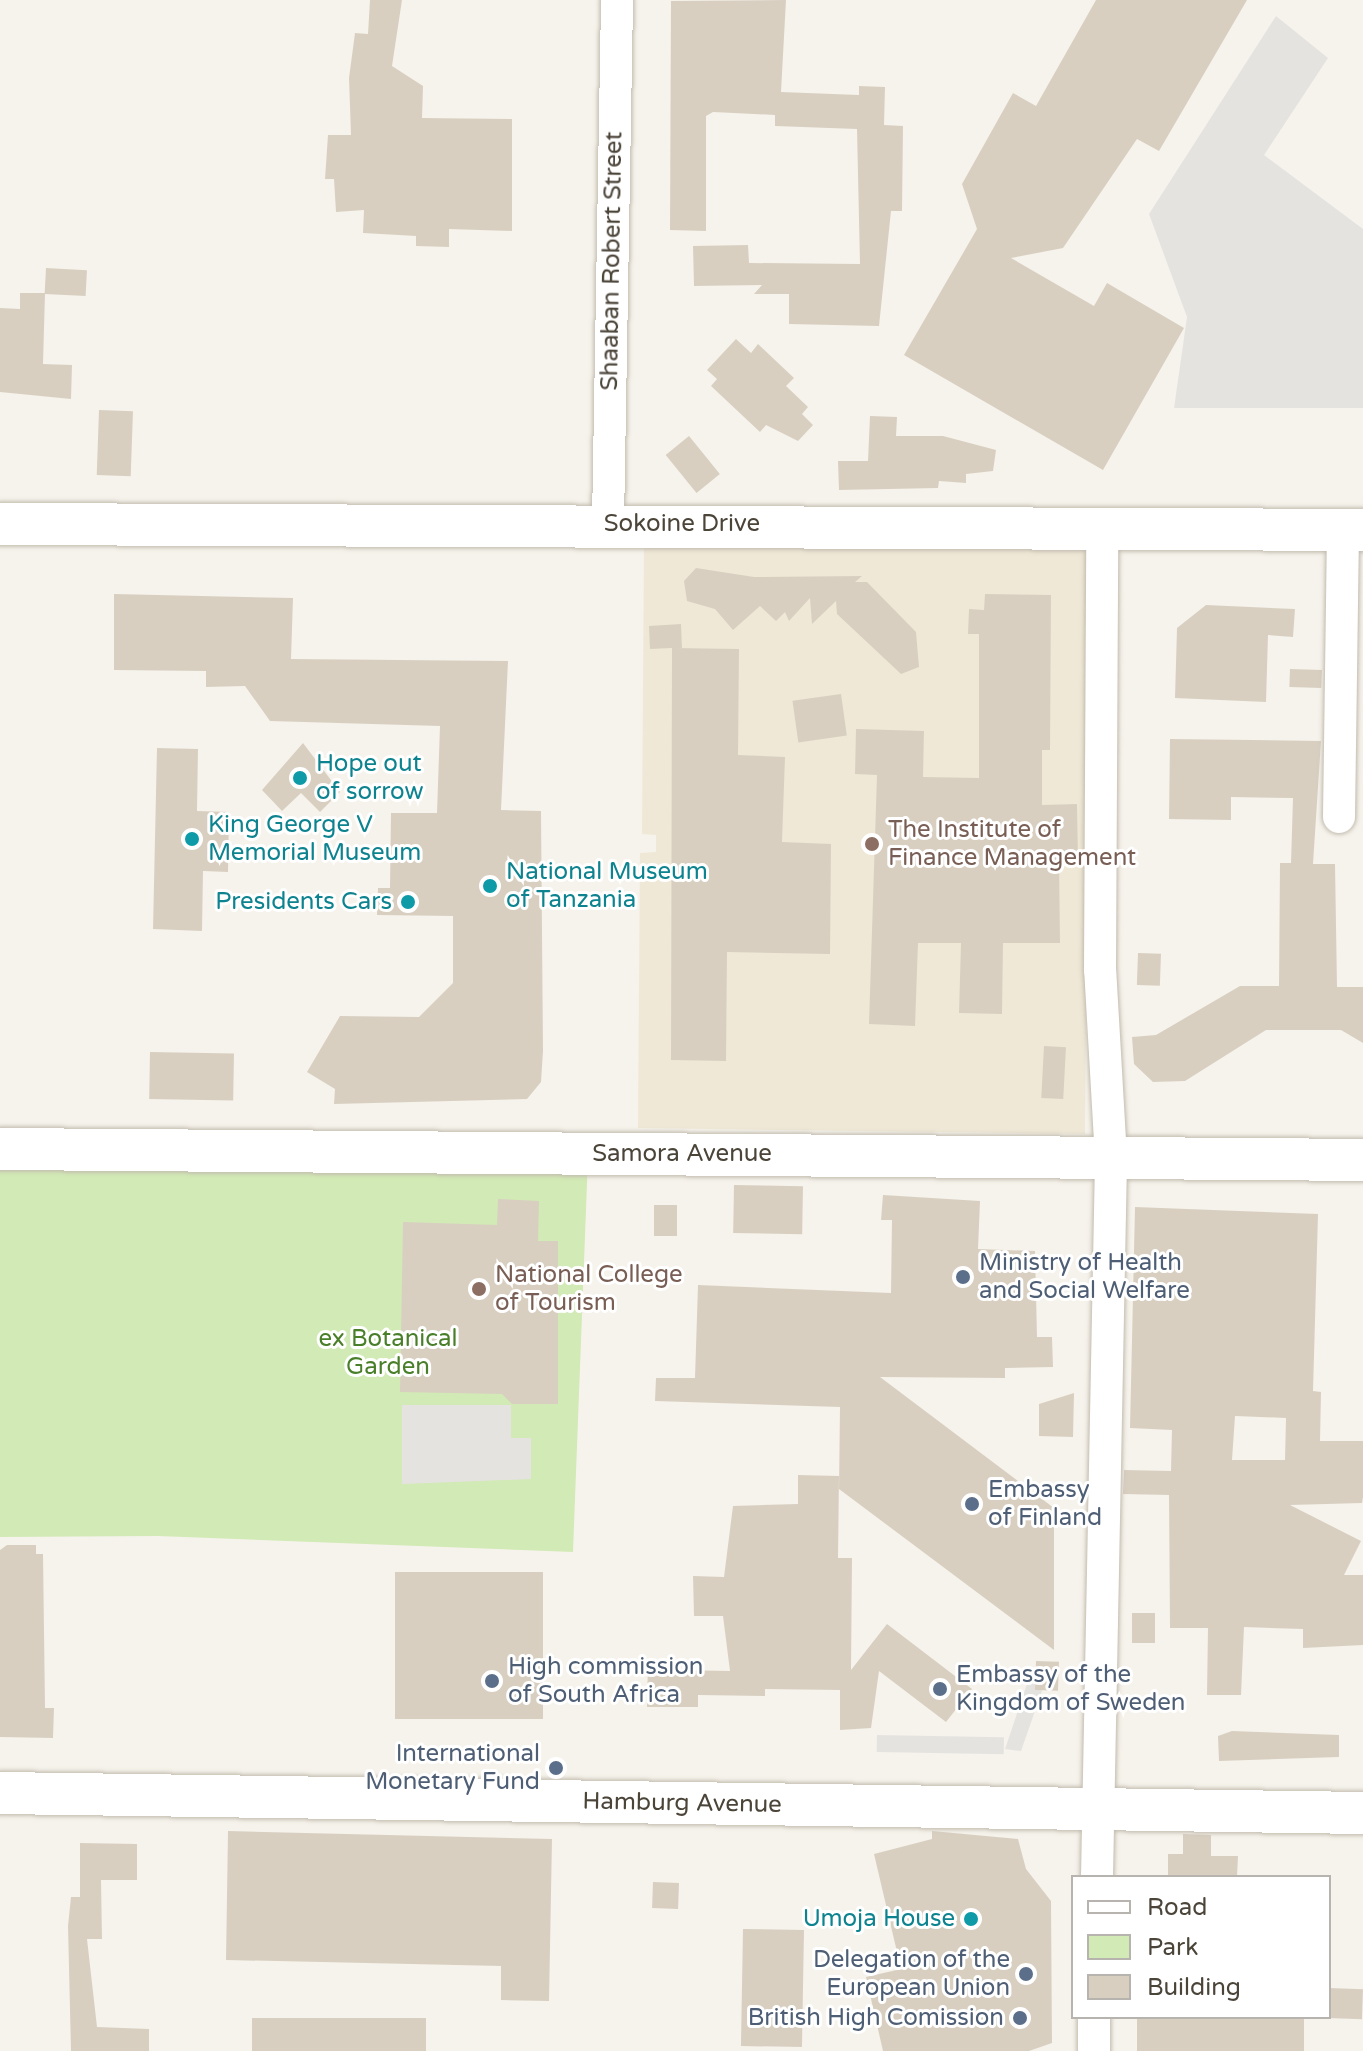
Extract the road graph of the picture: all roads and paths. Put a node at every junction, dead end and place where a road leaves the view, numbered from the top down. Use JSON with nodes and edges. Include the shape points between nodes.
{"nodes":[{"id":1,"x":617,"y":0,"type":"edge"},
{"id":2,"x":608,"y":523,"type":"junction"},
{"id":3,"x":0,"y":524,"type":"edge"},
{"id":4,"x":1102,"y":527,"type":"junction"},
{"id":5,"x":1353,"y":530,"type":"edge"},
{"id":6,"x":1349,"y":730,"type":"edge"},
{"id":7,"x":1339,"y":817,"type":"dead end"},
{"id":8,"x":0,"y":1149,"type":"edge"},
{"id":9,"x":1111,"y":1158,"type":"junction"},
{"id":10,"x":1363,"y":1160,"type":"edge"},
{"id":11,"x":0,"y":1793,"type":"edge"},
{"id":12,"x":1098,"y":1810,"type":"junction"},
{"id":13,"x":1363,"y":1813,"type":"edge"},
{"id":14,"x":1097,"y":1875,"type":"edge"},
{"id":15,"x":1094,"y":2019,"type":"edge"},
{"id":16,"x":1094,"y":2051,"type":"edge"}],
"edges":[{"from":1,"to":2,"type":"street","name":"Shaaban Robert Street"},
{"from":2,"to":3,"type":"street","name":"Sokoine Drive"},
{"from":2,"to":4,"type":"street","name":"Sokoine Drive"},
{"from":4,"to":5,"type":"street","name":"Sokoine Drive"},
{"from":4,"to":9,"type":"street","via":[[1100,970]]},
{"from":5,"to":6,"type":"street"},
{"from":6,"to":7,"type":"street"},
{"from":8,"to":9,"type":"street","name":"Samora Avenue"},
{"from":9,"to":10,"type":"street","name":"Samora Avenue"},
{"from":9,"to":12,"type":"street"},
{"from":11,"to":12,"type":"street","name":"Hamburg Avenue"},
{"from":12,"to":13,"type":"street","name":"Hamburg Avenue"},
{"from":12,"to":14,"type":"street"},
{"from":15,"to":16,"type":"street"}]}
